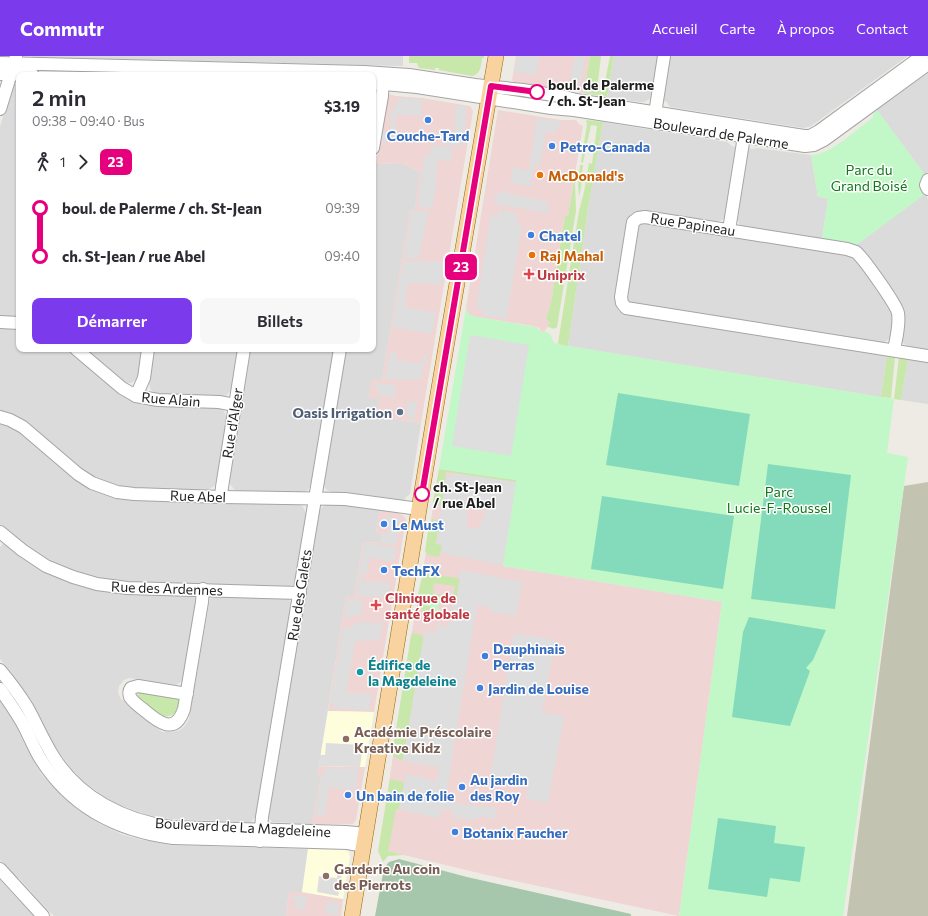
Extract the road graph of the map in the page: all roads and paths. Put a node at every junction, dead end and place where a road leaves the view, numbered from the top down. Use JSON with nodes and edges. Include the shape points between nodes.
{"nodes":[{"id":1,"x":496,"y":56,"type":"edge"},
{"id":2,"x":664,"y":56,"type":"edge"},
{"id":3,"x":922,"y":56,"type":"edge"},
{"id":4,"x":0,"y":63,"type":"edge"},
{"id":5,"x":928,"y":64,"type":"edge"},
{"id":6,"x":10,"y":67,"type":"edge"},
{"id":7,"x":24,"y":72,"type":"edge"},
{"id":8,"x":240,"y":72,"type":"edge"},
{"id":9,"x":380,"y":79,"type":"edge"},
{"id":10,"x":490,"y":92,"type":"junction"},
{"id":11,"x":0,"y":109,"type":"edge"},
{"id":12,"x":654,"y":117,"type":"junction"},
{"id":13,"x":376,"y":118,"type":"edge"},
{"id":14,"x":745,"y":132,"type":"junction"},
{"id":15,"x":928,"y":180,"type":"edge"},
{"id":16,"x":928,"y":189,"type":"edge"},
{"id":17,"x":729,"y":230,"type":"junction"},
{"id":18,"x":0,"y":322,"type":"edge"},
{"id":19,"x":16,"y":323,"type":"edge"},
{"id":20,"x":894,"y":350,"type":"junction"},
{"id":21,"x":80,"y":352,"type":"edge"},
{"id":22,"x":148,"y":352,"type":"edge"},
{"id":23,"x":244,"y":352,"type":"edge"},
{"id":24,"x":339,"y":352,"type":"edge"},
{"id":25,"x":928,"y":356,"type":"edge"},
{"id":26,"x":136,"y":396,"type":"junction"},
{"id":27,"x":235,"y":405,"type":"junction"},
{"id":28,"x":0,"y":417,"type":"edge"},
{"id":29,"x":222,"y":497,"type":"junction"},
{"id":30,"x":315,"y":498,"type":"junction"},
{"id":31,"x":419,"y":508,"type":"junction"},
{"id":32,"x":0,"y":532,"type":"edge"},
{"id":33,"x":203,"y":589,"type":"junction"},
{"id":34,"x":300,"y":593,"type":"junction"},
{"id":35,"x":0,"y":670,"type":"edge"},
{"id":36,"x":0,"y":689,"type":"edge"},
{"id":37,"x":187,"y":694,"type":"junction"},
{"id":38,"x":35,"y":736,"type":"junction"},
{"id":39,"x":260,"y":835,"type":"junction"},
{"id":40,"x":365,"y":840,"type":"junction"},
{"id":41,"x":0,"y":869,"type":"edge"},
{"id":42,"x":43,"y":916,"type":"edge"},
{"id":43,"x":352,"y":916,"type":"edge"}],
"edges":[{"from":1,"to":10,"type":"main road"},
{"from":2,"to":12,"type":"street"},
{"from":3,"to":14,"type":"street","name":"Boulevard de Palerme","via":[[814,134],[804,136]]},
{"from":4,"to":6,"type":"street"},
{"from":5,"to":14,"type":"street","name":"Boulevard de Palerme","via":[[819,143],[801,146]]},
{"from":6,"to":7,"type":"street"},
{"from":6,"to":8,"type":"street","name":"Boulevard de Palerme"},
{"from":6,"to":11,"type":"street"},
{"from":9,"to":10,"type":"street","name":"Boulevard de Palerme","via":[[423,76]]},
{"from":9,"to":13,"type":"street"},
{"from":10,"to":12,"type":"street","name":"Boulevard de Palerme","via":[[530,91],[565,96]]},
{"from":10,"to":31,"type":"main road"},
{"from":12,"to":14,"type":"street","name":"Boulevard de Palerme"},
{"from":14,"to":17,"type":"street"},
{"from":15,"to":16,"type":"street"},
{"from":17,"to":20,"type":"street","name":"Rue Papineau","via":[[856,252],[898,312]]},
{"from":17,"to":20,"type":"street","name":"Rue Papineau","via":[[638,218],[632,226],[621,297],[623,306]]},
{"from":18,"to":19,"type":"street"},
{"from":20,"to":25,"type":"street","name":"Rue Papineau"},
{"from":21,"to":26,"type":"street","name":"Rue Alain","via":[[122,388]]},
{"from":22,"to":26,"type":"street","via":[[144,378]]},
{"from":23,"to":27,"type":"street","name":"Rue d'Alger"},
{"from":24,"to":30,"type":"street","name":"Rue des Galets"},
{"from":26,"to":27,"type":"street","name":"Rue Alain"},
{"from":27,"to":29,"type":"street","name":"Rue d'Alger"},
{"from":28,"to":29,"type":"street","name":"Rue Abel","via":[[17,423],[71,470],[101,487],[134,494]]},
{"from":29,"to":30,"type":"street","name":"Rue Abel"},
{"from":30,"to":31,"type":"street","name":"Rue Abel","via":[[362,500]]},
{"from":30,"to":34,"type":"street","name":"Rue des Galets"},
{"from":31,"to":40,"type":"main road"},
{"from":32,"to":33,"type":"street","name":"Rue des Ardennes","via":[[38,561],[82,580],[122,587]]},
{"from":33,"to":34,"type":"street","name":"Rue des Ardennes"},
{"from":33,"to":37,"type":"street"},
{"from":34,"to":39,"type":"street","name":"Rue des Galets"},
{"from":35,"to":38,"type":"street","name":"Boulevard de La Magdeleine","via":[[21,698]]},
{"from":36,"to":38,"type":"street","name":"Boulevard de La Magdeleine"},
{"from":37,"to":37,"type":"street","via":[[138,686],[131,688],[129,693],[134,702],[157,721],[166,725],[181,718]]},
{"from":38,"to":39,"type":"street","name":"Boulevard de La Magdeleine","via":[[44,764],[62,786],[87,808],[117,824],[145,834],[173,838]]},
{"from":39,"to":40,"type":"street","name":"Boulevard de La Magdeleine","via":[[348,844]]},
{"from":40,"to":43,"type":"main road"},
{"from":41,"to":42,"type":"street"}]}
